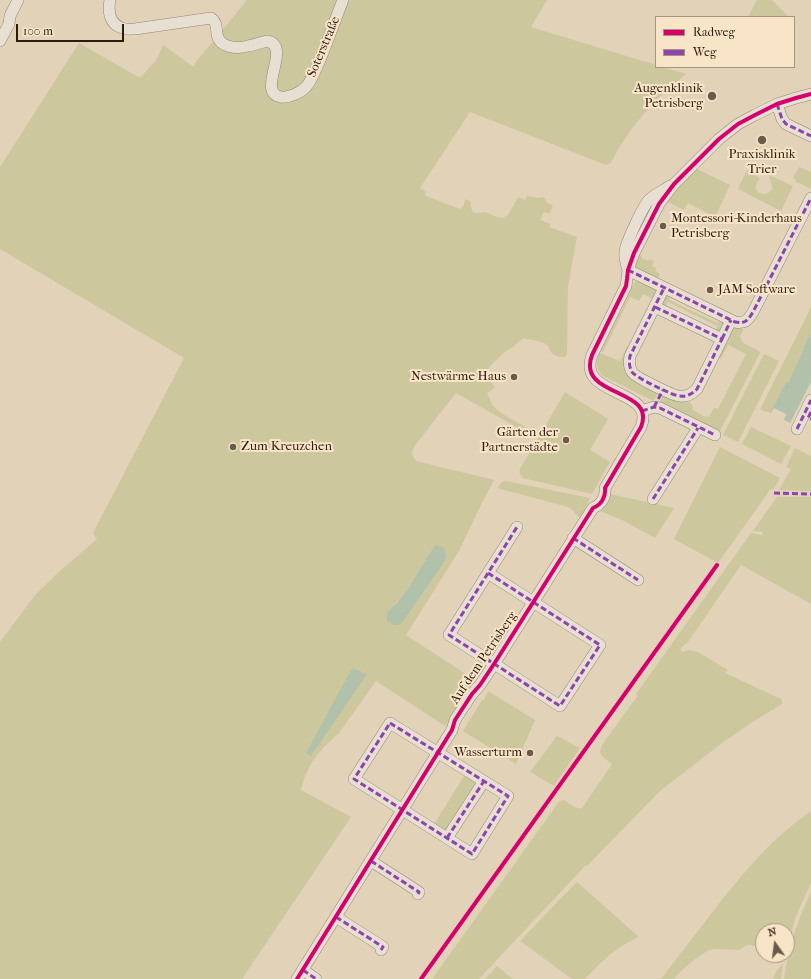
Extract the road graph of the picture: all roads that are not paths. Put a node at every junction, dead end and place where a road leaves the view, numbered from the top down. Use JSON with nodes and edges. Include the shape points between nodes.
{"nodes":[{"id":1,"x":18,"y":0,"type":"edge"},
{"id":2,"x":110,"y":0,"type":"edge"},
{"id":3,"x":343,"y":0,"type":"edge"},
{"id":4,"x":0,"y":41,"type":"edge"},
{"id":5,"x":811,"y":94,"type":"edge"},
{"id":6,"x":777,"y":104,"type":"junction"},
{"id":7,"x":811,"y":136,"type":"edge"},
{"id":8,"x":811,"y":198,"type":"edge"},
{"id":9,"x":628,"y":270,"type":"junction"},
{"id":10,"x":664,"y":288,"type":"junction"},
{"id":11,"x":655,"y":307,"type":"junction"},
{"id":12,"x":731,"y":320,"type":"junction"},
{"id":13,"x":722,"y":339,"type":"junction"},
{"id":14,"x":663,"y":390,"type":"junction"},
{"id":15,"x":811,"y":400,"type":"edge"},
{"id":16,"x":654,"y":407,"type":"junction"},
{"id":17,"x":642,"y":410,"type":"junction"},
{"id":18,"x":811,"y":412,"type":"edge"},
{"id":19,"x":811,"y":419,"type":"edge"},
{"id":20,"x":698,"y":428,"type":"junction"},
{"id":21,"x":797,"y":429,"type":"dead end"},
{"id":22,"x":715,"y":435,"type":"dead end"},
{"id":23,"x":653,"y":499,"type":"dead end"},
{"id":24,"x":517,"y":527,"type":"dead end"},
{"id":25,"x":573,"y":538,"type":"junction"},
{"id":26,"x":488,"y":573,"type":"junction"},
{"id":27,"x":638,"y":580,"type":"dead end"},
{"id":28,"x":534,"y":602,"type":"junction"},
{"id":29,"x":494,"y":664,"type":"junction"},
{"id":30,"x":438,"y":753,"type":"junction"},
{"id":31,"x":484,"y":781,"type":"junction"},
{"id":32,"x":402,"y":810,"type":"junction"},
{"id":33,"x":447,"y":838,"type":"junction"},
{"id":34,"x":371,"y":861,"type":"junction"},
{"id":35,"x":418,"y":894,"type":"dead end"},
{"id":36,"x":336,"y":917,"type":"junction"},
{"id":37,"x":381,"y":950,"type":"dead end"},
{"id":38,"x":300,"y":975,"type":"edge"},
{"id":39,"x":316,"y":979,"type":"edge"}],
"edges":[{"from":1,"to":4,"type":"street"},
{"from":2,"to":3,"type":"street","name":"Soterstraße","via":[[108,10],[111,18],[121,28],[211,18],[215,20],[217,36],[222,44],[242,47],[266,41],[272,43],[276,53],[272,91],[275,96],[287,97],[306,87],[313,76]]},
{"from":5,"to":6,"type":"street"},
{"from":6,"to":7,"type":"street","via":[[786,124]]},
{"from":6,"to":9,"type":"street","via":[[728,132],[674,184],[659,204]]},
{"from":8,"to":12,"type":"street","via":[[748,320],[742,323]]},
{"from":9,"to":10,"type":"street"},
{"from":9,"to":17,"type":"street","via":[[626,286],[590,359],[590,368],[599,383],[630,399]]},
{"from":10,"to":11,"type":"street"},
{"from":10,"to":12,"type":"street"},
{"from":11,"to":13,"type":"street"},
{"from":11,"to":14,"type":"street","via":[[630,356],[630,363],[634,375]]},
{"from":12,"to":13,"type":"street"},
{"from":13,"to":14,"type":"street","via":[[695,392],[679,396]]},
{"from":14,"to":16,"type":"street"},
{"from":15,"to":21,"type":"street"},
{"from":16,"to":17,"type":"street"},
{"from":16,"to":20,"type":"street"},
{"from":17,"to":25,"type":"street","name":"Auf dem Petrisberg","via":[[642,427],[606,488],[602,501],[593,508]]},
{"from":18,"to":19,"type":"street","via":[[808,418]]},
{"from":20,"to":22,"type":"street"},
{"from":20,"to":23,"type":"street"},
{"from":24,"to":26,"type":"street"},
{"from":25,"to":27,"type":"street"},
{"from":25,"to":28,"type":"street","name":"Auf dem Petrisberg"},
{"from":26,"to":28,"type":"street"},
{"from":26,"to":29,"type":"street","via":[[448,635]]},
{"from":28,"to":29,"type":"street","name":"Auf dem Petrisberg"},
{"from":28,"to":29,"type":"street","via":[[600,645],[560,706]]},
{"from":29,"to":30,"type":"street","name":"Auf dem Petrisberg","via":[[455,720]]},
{"from":30,"to":31,"type":"street"},
{"from":30,"to":32,"type":"street","name":"Auf dem Petrisberg"},
{"from":30,"to":32,"type":"street","via":[[390,723],[354,779]]},
{"from":31,"to":33,"type":"street"},
{"from":31,"to":33,"type":"street","via":[[508,796],[472,854]]},
{"from":32,"to":33,"type":"street"},
{"from":32,"to":34,"type":"street","name":"Auf dem Petrisberg"},
{"from":34,"to":35,"type":"street","via":[[419,892]]},
{"from":34,"to":36,"type":"street","name":"Auf dem Petrisberg"},
{"from":36,"to":37,"type":"street","via":[[383,947]]},
{"from":36,"to":38,"type":"street","name":"Auf dem Petrisberg"},
{"from":38,"to":39,"type":"street"}]}
